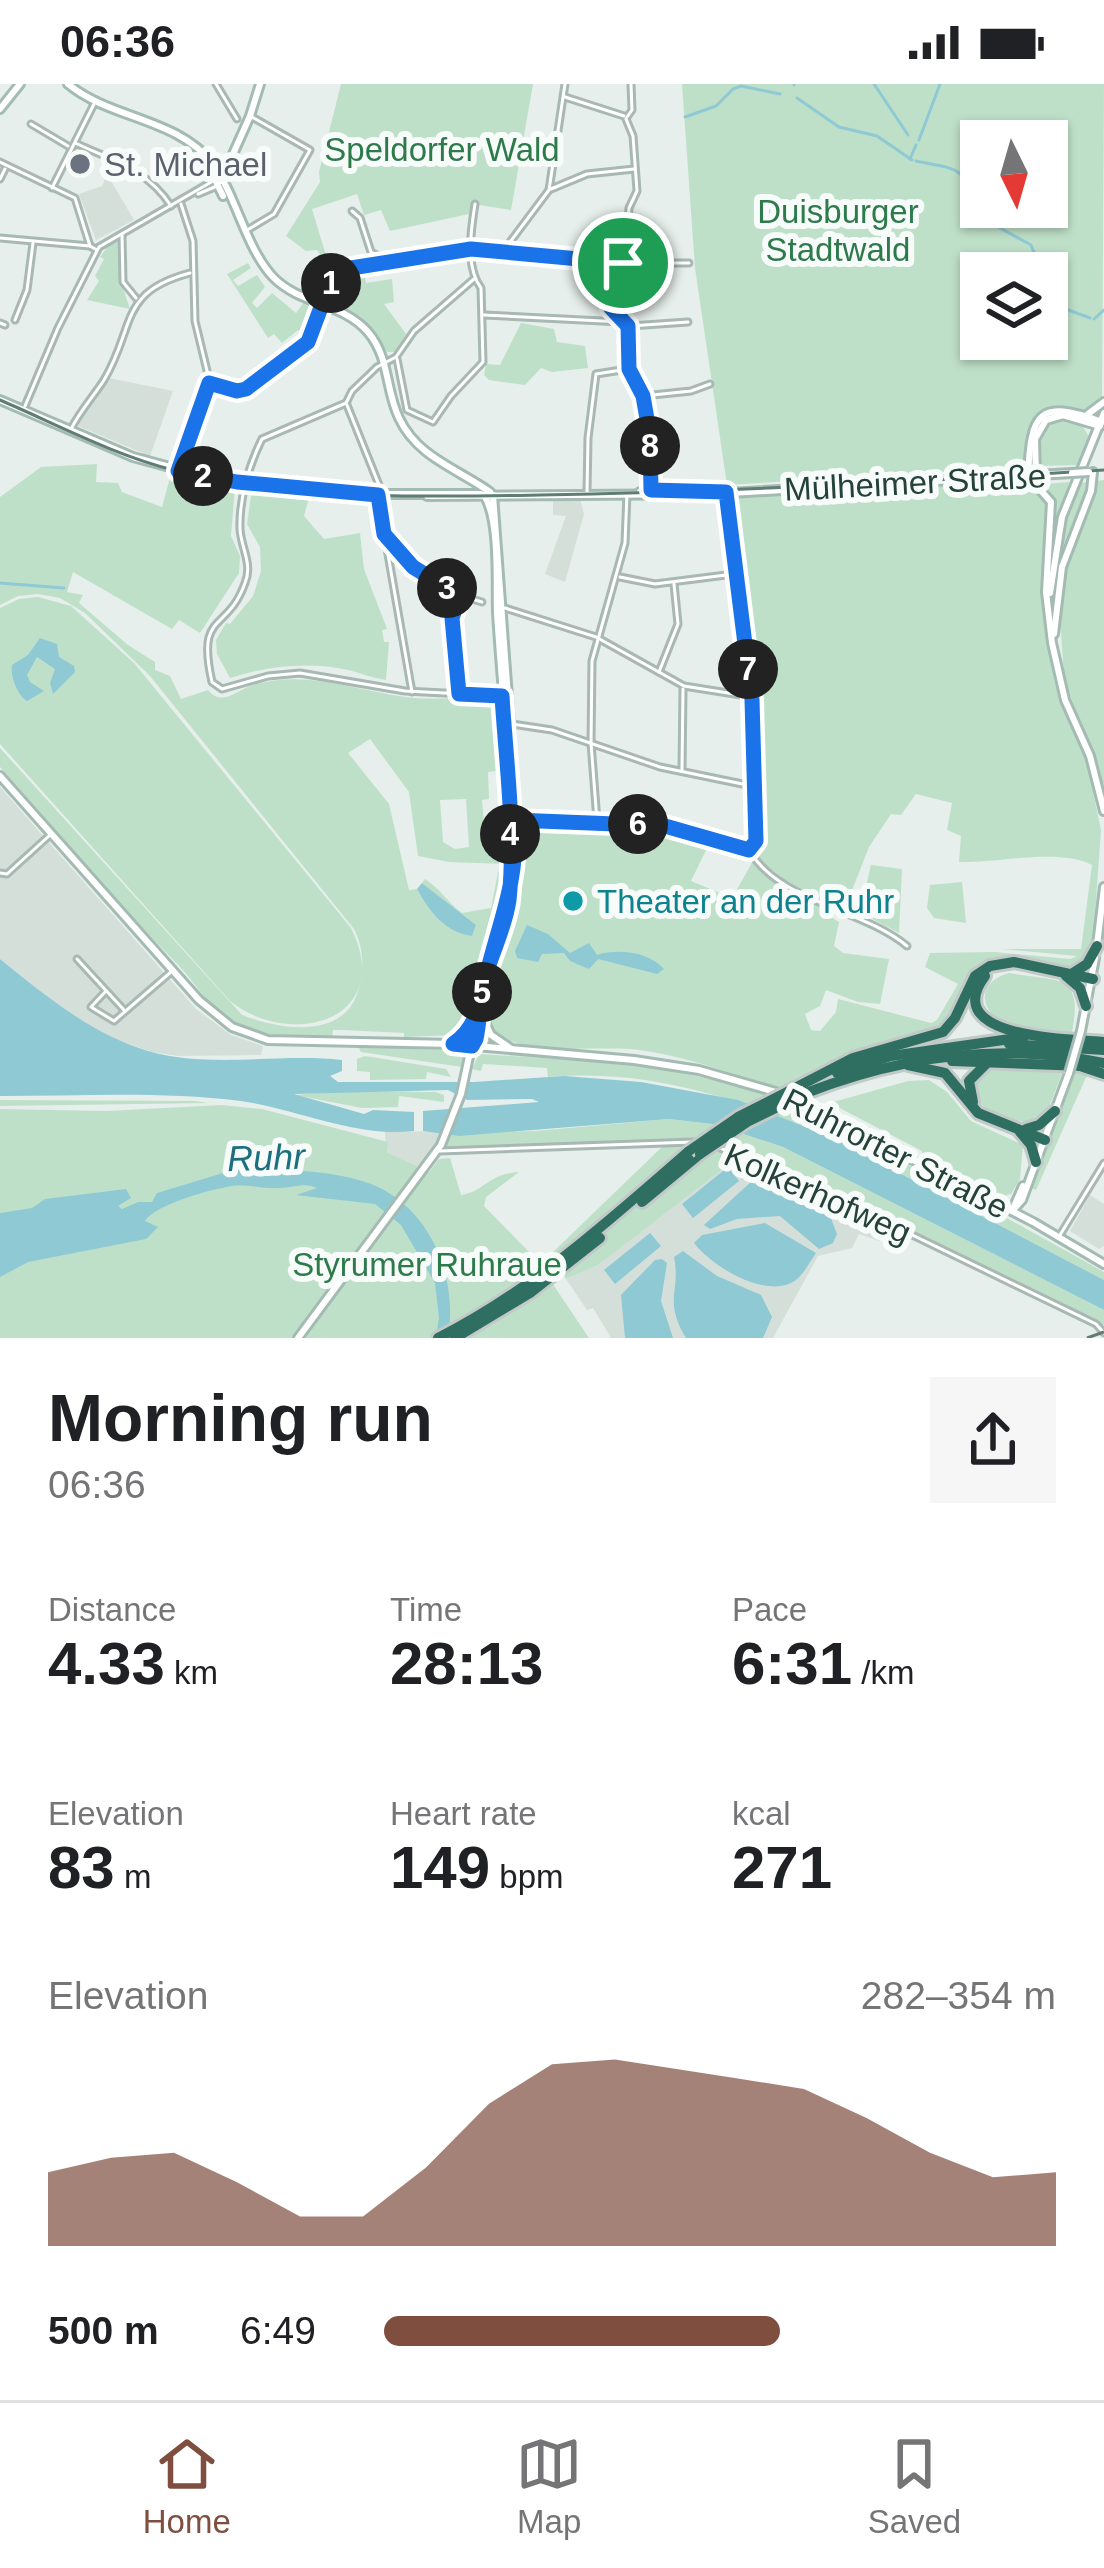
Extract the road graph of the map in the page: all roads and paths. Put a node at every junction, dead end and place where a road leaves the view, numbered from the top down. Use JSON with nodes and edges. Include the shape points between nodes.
{"nodes":[{"id":1,"x":20,"y":84,"type":"edge"},
{"id":2,"x":68,"y":84,"type":"edge"},
{"id":3,"x":217,"y":84,"type":"edge"},
{"id":4,"x":260,"y":84,"type":"edge"},
{"id":5,"x":565,"y":84,"type":"edge"},
{"id":6,"x":631,"y":84,"type":"edge"},
{"id":7,"x":564,"y":96,"type":"junction"},
{"id":8,"x":95,"y":101,"type":"junction"},
{"id":9,"x":0,"y":109,"type":"edge"},
{"id":10,"x":250,"y":116,"type":"junction"},
{"id":11,"x":237,"y":118,"type":"dead end"},
{"id":12,"x":626,"y":118,"type":"junction"},
{"id":13,"x":31,"y":124,"type":"dead end"},
{"id":14,"x":72,"y":145,"type":"junction"},
{"id":15,"x":204,"y":156,"type":"junction"},
{"id":16,"x":227,"y":159,"type":"junction"},
{"id":17,"x":0,"y":162,"type":"edge"},
{"id":18,"x":212,"y":163,"type":"junction"},
{"id":19,"x":6,"y":167,"type":"junction"},
{"id":20,"x":636,"y":169,"type":"junction"},
{"id":21,"x":0,"y":179,"type":"edge"},
{"id":22,"x":218,"y":180,"type":"junction"},
{"id":23,"x":52,"y":188,"type":"junction"},
{"id":24,"x":549,"y":190,"type":"junction"},
{"id":25,"x":181,"y":202,"type":"junction"},
{"id":26,"x":475,"y":204,"type":"dead end"},
{"id":27,"x":171,"y":207,"type":"junction"},
{"id":28,"x":352,"y":211,"type":"dead end"},
{"id":29,"x":246,"y":230,"type":"junction"},
{"id":30,"x":122,"y":233,"type":"junction"},
{"id":31,"x":0,"y":238,"type":"edge"},
{"id":32,"x":33,"y":241,"type":"junction"},
{"id":33,"x":89,"y":246,"type":"junction"},
{"id":34,"x":471,"y":249,"type":"junction"},
{"id":35,"x":97,"y":250,"type":"junction"},
{"id":36,"x":503,"y":251,"type":"junction"},
{"id":37,"x":387,"y":261,"type":"junction"},
{"id":38,"x":623,"y":263,"type":"junction"},
{"id":39,"x":689,"y":263,"type":"dead end"},
{"id":40,"x":194,"y":272,"type":"junction"},
{"id":41,"x":474,"y":279,"type":"junction"},
{"id":42,"x":139,"y":300,"type":"junction"},
{"id":43,"x":324,"y":302,"type":"junction"},
{"id":44,"x":611,"y":308,"type":"junction"},
{"id":45,"x":482,"y":315,"type":"junction"},
{"id":46,"x":15,"y":320,"type":"dead end"},
{"id":47,"x":688,"y":322,"type":"dead end"},
{"id":48,"x":606,"y":323,"type":"junction"},
{"id":49,"x":625,"y":324,"type":"junction"},
{"id":50,"x":396,"y":357,"type":"junction"},
{"id":51,"x":385,"y":362,"type":"junction"},
{"id":52,"x":629,"y":369,"type":"junction"},
{"id":53,"x":209,"y":383,"type":"junction"},
{"id":54,"x":710,"y":384,"type":"dead end"},
{"id":55,"x":643,"y":396,"type":"junction"},
{"id":56,"x":1104,"y":402,"type":"edge"},
{"id":57,"x":2,"y":403,"type":"edge"},
{"id":58,"x":346,"y":403,"type":"junction"},
{"id":59,"x":23,"y":410,"type":"junction"},
{"id":60,"x":1084,"y":416,"type":"junction"},
{"id":61,"x":1073,"y":417,"type":"junction"},
{"id":62,"x":1102,"y":420,"type":"edge"},
{"id":63,"x":70,"y":430,"type":"junction"},
{"id":64,"x":1094,"y":444,"type":"junction"},
{"id":65,"x":178,"y":471,"type":"junction"},
{"id":66,"x":1104,"y":471,"type":"edge"},
{"id":67,"x":1091,"y":472,"type":"junction"},
{"id":68,"x":1032,"y":476,"type":"junction"},
{"id":69,"x":458,"y":477,"type":"junction"},
{"id":70,"x":246,"y":483,"type":"junction"},
{"id":71,"x":378,"y":490,"type":"junction"},
{"id":72,"x":460,"y":492,"type":"junction"},
{"id":73,"x":726,"y":492,"type":"junction"},
{"id":74,"x":651,"y":493,"type":"junction"},
{"id":75,"x":587,"y":494,"type":"junction"},
{"id":76,"x":627,"y":494,"type":"junction"},
{"id":77,"x":488,"y":495,"type":"junction"},
{"id":78,"x":427,"y":496,"type":"junction"},
{"id":79,"x":384,"y":534,"type":"junction"},
{"id":80,"x":734,"y":574,"type":"junction"},
{"id":81,"x":618,"y":576,"type":"junction"},
{"id":82,"x":674,"y":582,"type":"junction"},
{"id":83,"x":460,"y":596,"type":"junction"},
{"id":84,"x":482,"y":602,"type":"dead end"},
{"id":85,"x":500,"y":606,"type":"junction"},
{"id":86,"x":1050,"y":620,"type":"junction"},
{"id":87,"x":596,"y":637,"type":"junction"},
{"id":88,"x":1052,"y":643,"type":"junction"},
{"id":89,"x":658,"y":674,"type":"junction"},
{"id":90,"x":684,"y":686,"type":"junction"},
{"id":91,"x":412,"y":692,"type":"junction"},
{"id":92,"x":459,"y":694,"type":"junction"},
{"id":93,"x":505,"y":695,"type":"junction"},
{"id":94,"x":749,"y":697,"type":"junction"},
{"id":95,"x":510,"y":724,"type":"junction"},
{"id":96,"x":592,"y":743,"type":"junction"},
{"id":97,"x":682,"y":772,"type":"junction"},
{"id":98,"x":0,"y":776,"type":"edge"},
{"id":99,"x":754,"y":786,"type":"junction"},
{"id":100,"x":1104,"y":811,"type":"edge"},
{"id":101,"x":512,"y":820,"type":"junction"},
{"id":102,"x":597,"y":823,"type":"junction"},
{"id":103,"x":52,"y":834,"type":"junction"},
{"id":104,"x":749,"y":850,"type":"junction"},
{"id":105,"x":0,"y":873,"type":"edge"},
{"id":106,"x":1104,"y":887,"type":"edge"},
{"id":107,"x":907,"y":946,"type":"dead end"},
{"id":108,"x":1096,"y":946,"type":"junction"},
{"id":109,"x":77,"y":959,"type":"dead end"},
{"id":110,"x":172,"y":970,"type":"junction"},
{"id":111,"x":1070,"y":975,"type":"junction"},
{"id":112,"x":1096,"y":980,"type":"junction"},
{"id":113,"x":106,"y":991,"type":"junction"},
{"id":114,"x":1086,"y":1006,"type":"junction"},
{"id":115,"x":479,"y":1010,"type":"junction"},
{"id":116,"x":125,"y":1012,"type":"junction"},
{"id":117,"x":474,"y":1024,"type":"junction"},
{"id":118,"x":1052,"y":1036,"type":"junction"},
{"id":119,"x":453,"y":1044,"type":"junction"},
{"id":120,"x":964,"y":1045,"type":"junction"},
{"id":121,"x":472,"y":1046,"type":"junction"},
{"id":122,"x":1104,"y":1046,"type":"edge"},
{"id":123,"x":513,"y":1050,"type":"junction"},
{"id":124,"x":918,"y":1059,"type":"junction"},
{"id":125,"x":1000,"y":1060,"type":"junction"},
{"id":126,"x":898,"y":1063,"type":"junction"},
{"id":127,"x":1104,"y":1068,"type":"edge"},
{"id":128,"x":1073,"y":1069,"type":"junction"},
{"id":129,"x":800,"y":1090,"type":"junction"},
{"id":130,"x":1055,"y":1112,"type":"junction"},
{"id":131,"x":1021,"y":1130,"type":"junction"},
{"id":132,"x":1046,"y":1137,"type":"junction"},
{"id":133,"x":440,"y":1146,"type":"junction"},
{"id":134,"x":1036,"y":1162,"type":"junction"},
{"id":135,"x":1104,"y":1162,"type":"edge"},
{"id":136,"x":1021,"y":1196,"type":"junction"},
{"id":137,"x":995,"y":1202,"type":"junction"},
{"id":138,"x":1012,"y":1211,"type":"junction"},
{"id":139,"x":1033,"y":1222,"type":"junction"},
{"id":140,"x":1059,"y":1237,"type":"junction"},
{"id":141,"x":1104,"y":1264,"type":"edge"},
{"id":142,"x":559,"y":1267,"type":"junction"},
{"id":143,"x":1104,"y":1333,"type":"edge"},
{"id":144,"x":298,"y":1338,"type":"edge"},
{"id":145,"x":438,"y":1338,"type":"edge"},
{"id":146,"x":455,"y":1338,"type":"edge"}],
"edges":[{"from":1,"to":9,"type":"main road"},
{"from":2,"to":8,"type":"main road"},
{"from":3,"to":11,"type":"street"},
{"from":4,"to":10,"type":"main road"},
{"from":5,"to":7,"type":"street"},
{"from":6,"to":12,"type":"street"},
{"from":7,"to":12,"type":"street"},
{"from":7,"to":24,"type":"street"},
{"from":8,"to":14,"type":"street"},
{"from":8,"to":15,"type":"main road","via":[[179,136]]},
{"from":10,"to":16,"type":"main road"},
{"from":10,"to":29,"type":"street","via":[[309,148],[274,214]]},
{"from":12,"to":20,"type":"street"},
{"from":13,"to":14,"type":"street"},
{"from":14,"to":23,"type":"street"},
{"from":14,"to":27,"type":"street","via":[[134,169]]},
{"from":15,"to":18,"type":"main road"},
{"from":15,"to":22,"type":"main road"},
{"from":16,"to":18,"type":"main road"},
{"from":16,"to":22,"type":"main road"},
{"from":17,"to":19,"type":"street"},
{"from":18,"to":22,"type":"main road"},
{"from":19,"to":21,"type":"street"},
{"from":19,"to":23,"type":"street"},
{"from":20,"to":24,"type":"street","via":[[587,174]]},
{"from":20,"to":38,"type":"street"},
{"from":22,"to":25,"type":"street"},
{"from":22,"to":29,"type":"main road"},
{"from":23,"to":33,"type":"street","via":[[74,198]]},
{"from":24,"to":36,"type":"street"},
{"from":25,"to":27,"type":"street"},
{"from":25,"to":40,"type":"street"},
{"from":26,"to":34,"type":"street"},
{"from":27,"to":30,"type":"street"},
{"from":28,"to":37,"type":"street","via":[[371,252]]},
{"from":29,"to":43,"type":"main road","via":[[272,276]]},
{"from":30,"to":35,"type":"street"},
{"from":30,"to":42,"type":"street","via":[[123,282]]},
{"from":31,"to":32,"type":"street"},
{"from":32,"to":33,"type":"street"},
{"from":32,"to":46,"type":"street"},
{"from":33,"to":35,"type":"street"},
{"from":34,"to":36,"type":"street"},
{"from":34,"to":37,"type":"street"},
{"from":34,"to":41,"type":"street"},
{"from":35,"to":59,"type":"street"},
{"from":36,"to":38,"type":"street"},
{"from":37,"to":43,"type":"street","via":[[340,274]]},
{"from":38,"to":39,"type":"street"},
{"from":38,"to":44,"type":"street"},
{"from":40,"to":42,"type":"street","via":[[156,284]]},
{"from":40,"to":53,"type":"street"},
{"from":41,"to":45,"type":"street"},
{"from":41,"to":50,"type":"street"},
{"from":42,"to":63,"type":"street","via":[[105,377]]},
{"from":43,"to":51,"type":"main road","via":[[359,323]]},
{"from":43,"to":53,"type":"street","via":[[308,342],[271,373],[241,391]]},
{"from":44,"to":48,"type":"street"},
{"from":44,"to":49,"type":"street"},
{"from":45,"to":48,"type":"street"},
{"from":45,"to":50,"type":"street","via":[[484,362],[436,422],[407,410]]},
{"from":47,"to":49,"type":"street"},
{"from":48,"to":49,"type":"street"},
{"from":49,"to":52,"type":"street"},
{"from":50,"to":51,"type":"street"},
{"from":51,"to":58,"type":"street"},
{"from":51,"to":69,"type":"main road","via":[[405,430]]},
{"from":52,"to":55,"type":"street"},
{"from":52,"to":75,"type":"street","via":[[595,376]]},
{"from":53,"to":65,"type":"street"},
{"from":54,"to":55,"type":"street"},
{"from":55,"to":74,"type":"street"},
{"from":56,"to":60,"type":"main road"},
{"from":57,"to":59,"type":"main road"},
{"from":58,"to":70,"type":"street","via":[[266,436]]},
{"from":58,"to":71,"type":"street"},
{"from":59,"to":63,"type":"main road"},
{"from":60,"to":62,"type":"main road"},
{"from":60,"to":68,"type":"main road","via":[[1058,410],[1039,419],[1029,438]]},
{"from":61,"to":62,"type":"main road"},
{"from":61,"to":64,"type":"main road"},
{"from":61,"to":68,"type":"main road","via":[[1054,416],[1038,429]]},
{"from":62,"to":64,"type":"main road"},
{"from":63,"to":65,"type":"main road"},
{"from":64,"to":86,"type":"main road","via":[[1057,535]]},
{"from":65,"to":70,"type":"main road"},
{"from":66,"to":67,"type":"main road","name":"Mülheimer Straße"},
{"from":67,"to":68,"type":"main road","name":"Mülheimer Straße","bridge":true},
{"from":67,"to":88,"type":"main road","via":[[1062,567]]},
{"from":68,"to":73,"type":"main road","name":"Mülheimer Straße"},
{"from":68,"to":86,"type":"main road","via":[[1051,502]]},
{"from":69,"to":72,"type":"main road"},
{"from":69,"to":77,"type":"main road"},
{"from":70,"to":71,"type":"main road"},
{"from":70,"to":91,"type":"street","via":[[246,583],[205,643],[214,686],[300,673]]},
{"from":71,"to":78,"type":"main road"},
{"from":71,"to":79,"type":"street"},
{"from":72,"to":77,"type":"main road"},
{"from":72,"to":78,"type":"main road"},
{"from":73,"to":74,"type":"main road","name":"Mülheimer Straße"},
{"from":73,"to":80,"type":"street"},
{"from":74,"to":76,"type":"main road","name":"Mülheimer Straße"},
{"from":75,"to":76,"type":"main road","name":"Mülheimer Straße"},
{"from":75,"to":77,"type":"main road","name":"Mülheimer Straße"},
{"from":76,"to":81,"type":"street"},
{"from":77,"to":78,"type":"main road"},
{"from":77,"to":85,"type":"main road"},
{"from":79,"to":83,"type":"street","via":[[413,567]]},
{"from":79,"to":91,"type":"street"},
{"from":80,"to":82,"type":"street"},
{"from":80,"to":94,"type":"street"},
{"from":81,"to":82,"type":"street"},
{"from":81,"to":87,"type":"street"},
{"from":82,"to":89,"type":"street","via":[[678,624]]},
{"from":83,"to":84,"type":"street"},
{"from":83,"to":92,"type":"street","via":[[452,618]]},
{"from":85,"to":87,"type":"street"},
{"from":85,"to":93,"type":"main road"},
{"from":86,"to":88,"type":"main road"},
{"from":87,"to":89,"type":"street"},
{"from":87,"to":96,"type":"street"},
{"from":88,"to":100,"type":"main road"},
{"from":89,"to":90,"type":"street"},
{"from":90,"to":94,"type":"street"},
{"from":90,"to":97,"type":"street"},
{"from":91,"to":92,"type":"street"},
{"from":92,"to":93,"type":"street"},
{"from":93,"to":95,"type":"main road"},
{"from":93,"to":101,"type":"main road"},
{"from":94,"to":99,"type":"street"},
{"from":95,"to":96,"type":"street"},
{"from":95,"to":101,"type":"main road"},
{"from":96,"to":97,"type":"street"},
{"from":96,"to":102,"type":"street"},
{"from":97,"to":99,"type":"street"},
{"from":98,"to":103,"type":"main road","name":"Ruhrorter Straße"},
{"from":99,"to":104,"type":"street"},
{"from":101,"to":102,"type":"street"},
{"from":101,"to":115,"type":"main road","via":[[516,868]]},
{"from":102,"to":104,"type":"street","via":[[665,826]]},
{"from":103,"to":105,"type":"street"},
{"from":103,"to":110,"type":"main road","name":"Ruhrorter Straße"},
{"from":104,"to":107,"type":"street","via":[[775,876]]},
{"from":106,"to":108,"type":"main road"},
{"from":108,"to":111,"type":"highway"},
{"from":108,"to":112,"type":"main road"},
{"from":109,"to":113,"type":"street"},
{"from":110,"to":116,"type":"street"},
{"from":110,"to":119,"type":"main road","name":"Ruhrorter Straße","via":[[220,1020],[254,1036]]},
{"from":111,"to":112,"type":"highway"},
{"from":111,"to":114,"type":"highway"},
{"from":111,"to":118,"type":"highway","via":[[1003,967],[987,974],[976,993],[990,1023]]},
{"from":111,"to":129,"type":"highway","via":[[1014,962],[990,966],[975,976],[943,1032],[853,1058]]},
{"from":112,"to":114,"type":"main road"},
{"from":113,"to":116,"type":"street"},
{"from":113,"to":116,"type":"street","via":[[91,1006],[112,1021]]},
{"from":114,"to":128,"type":"main road","bridge":true},
{"from":115,"to":117,"type":"main road"},
{"from":115,"to":121,"type":"main road"},
{"from":115,"to":123,"type":"main road","via":[[491,1036]]},
{"from":117,"to":119,"type":"main road"},
{"from":117,"to":121,"type":"main road"},
{"from":118,"to":120,"type":"highway"},
{"from":118,"to":122,"type":"highway"},
{"from":119,"to":121,"type":"main road","name":"Ruhrorter Straße"},
{"from":120,"to":122,"type":"highway"},
{"from":120,"to":129,"type":"highway","via":[[891,1056]]},
{"from":121,"to":123,"type":"main road","name":"Ruhrorter Straße"},
{"from":121,"to":133,"type":"main road"},
{"from":123,"to":137,"type":"main road","name":"Ruhrorter Straße","via":[[658,1063],[745,1082],[824,1113]]},
{"from":124,"to":125,"type":"highway"},
{"from":124,"to":126,"type":"highway"},
{"from":124,"to":127,"type":"highway","via":[[1025,1053]]},
{"from":125,"to":128,"type":"highway"},
{"from":125,"to":131,"type":"highway","via":[[974,1072],[969,1094]]},
{"from":126,"to":129,"type":"highway"},
{"from":126,"to":131,"type":"highway","via":[[945,1073],[978,1113]]},
{"from":127,"to":128,"type":"highway"},
{"from":128,"to":130,"type":"main road"},
{"from":129,"to":142,"type":"highway","bridge":true,"via":[[738,1117]]},
{"from":130,"to":131,"type":"highway"},
{"from":130,"to":132,"type":"main road"},
{"from":131,"to":132,"type":"highway"},
{"from":131,"to":134,"type":"highway"},
{"from":132,"to":134,"type":"main road"},
{"from":133,"to":143,"type":"street","name":"Kolkerhofweg","via":[[447,1154],[707,1144],[774,1168]]},
{"from":133,"to":144,"type":"main road"},
{"from":134,"to":136,"type":"main road"},
{"from":135,"to":140,"type":"street"},
{"from":136,"to":137,"type":"main road"},
{"from":136,"to":138,"type":"main road"},
{"from":136,"to":139,"type":"main road"},
{"from":137,"to":138,"type":"main road","name":"Ruhrorter Straße"},
{"from":138,"to":139,"type":"main road","name":"Ruhrorter Straße"},
{"from":139,"to":140,"type":"main road","name":"Ruhrorter Straße"},
{"from":140,"to":141,"type":"main road","name":"Ruhrorter Straße"},
{"from":142,"to":145,"type":"highway"},
{"from":142,"to":146,"type":"highway"}]}
